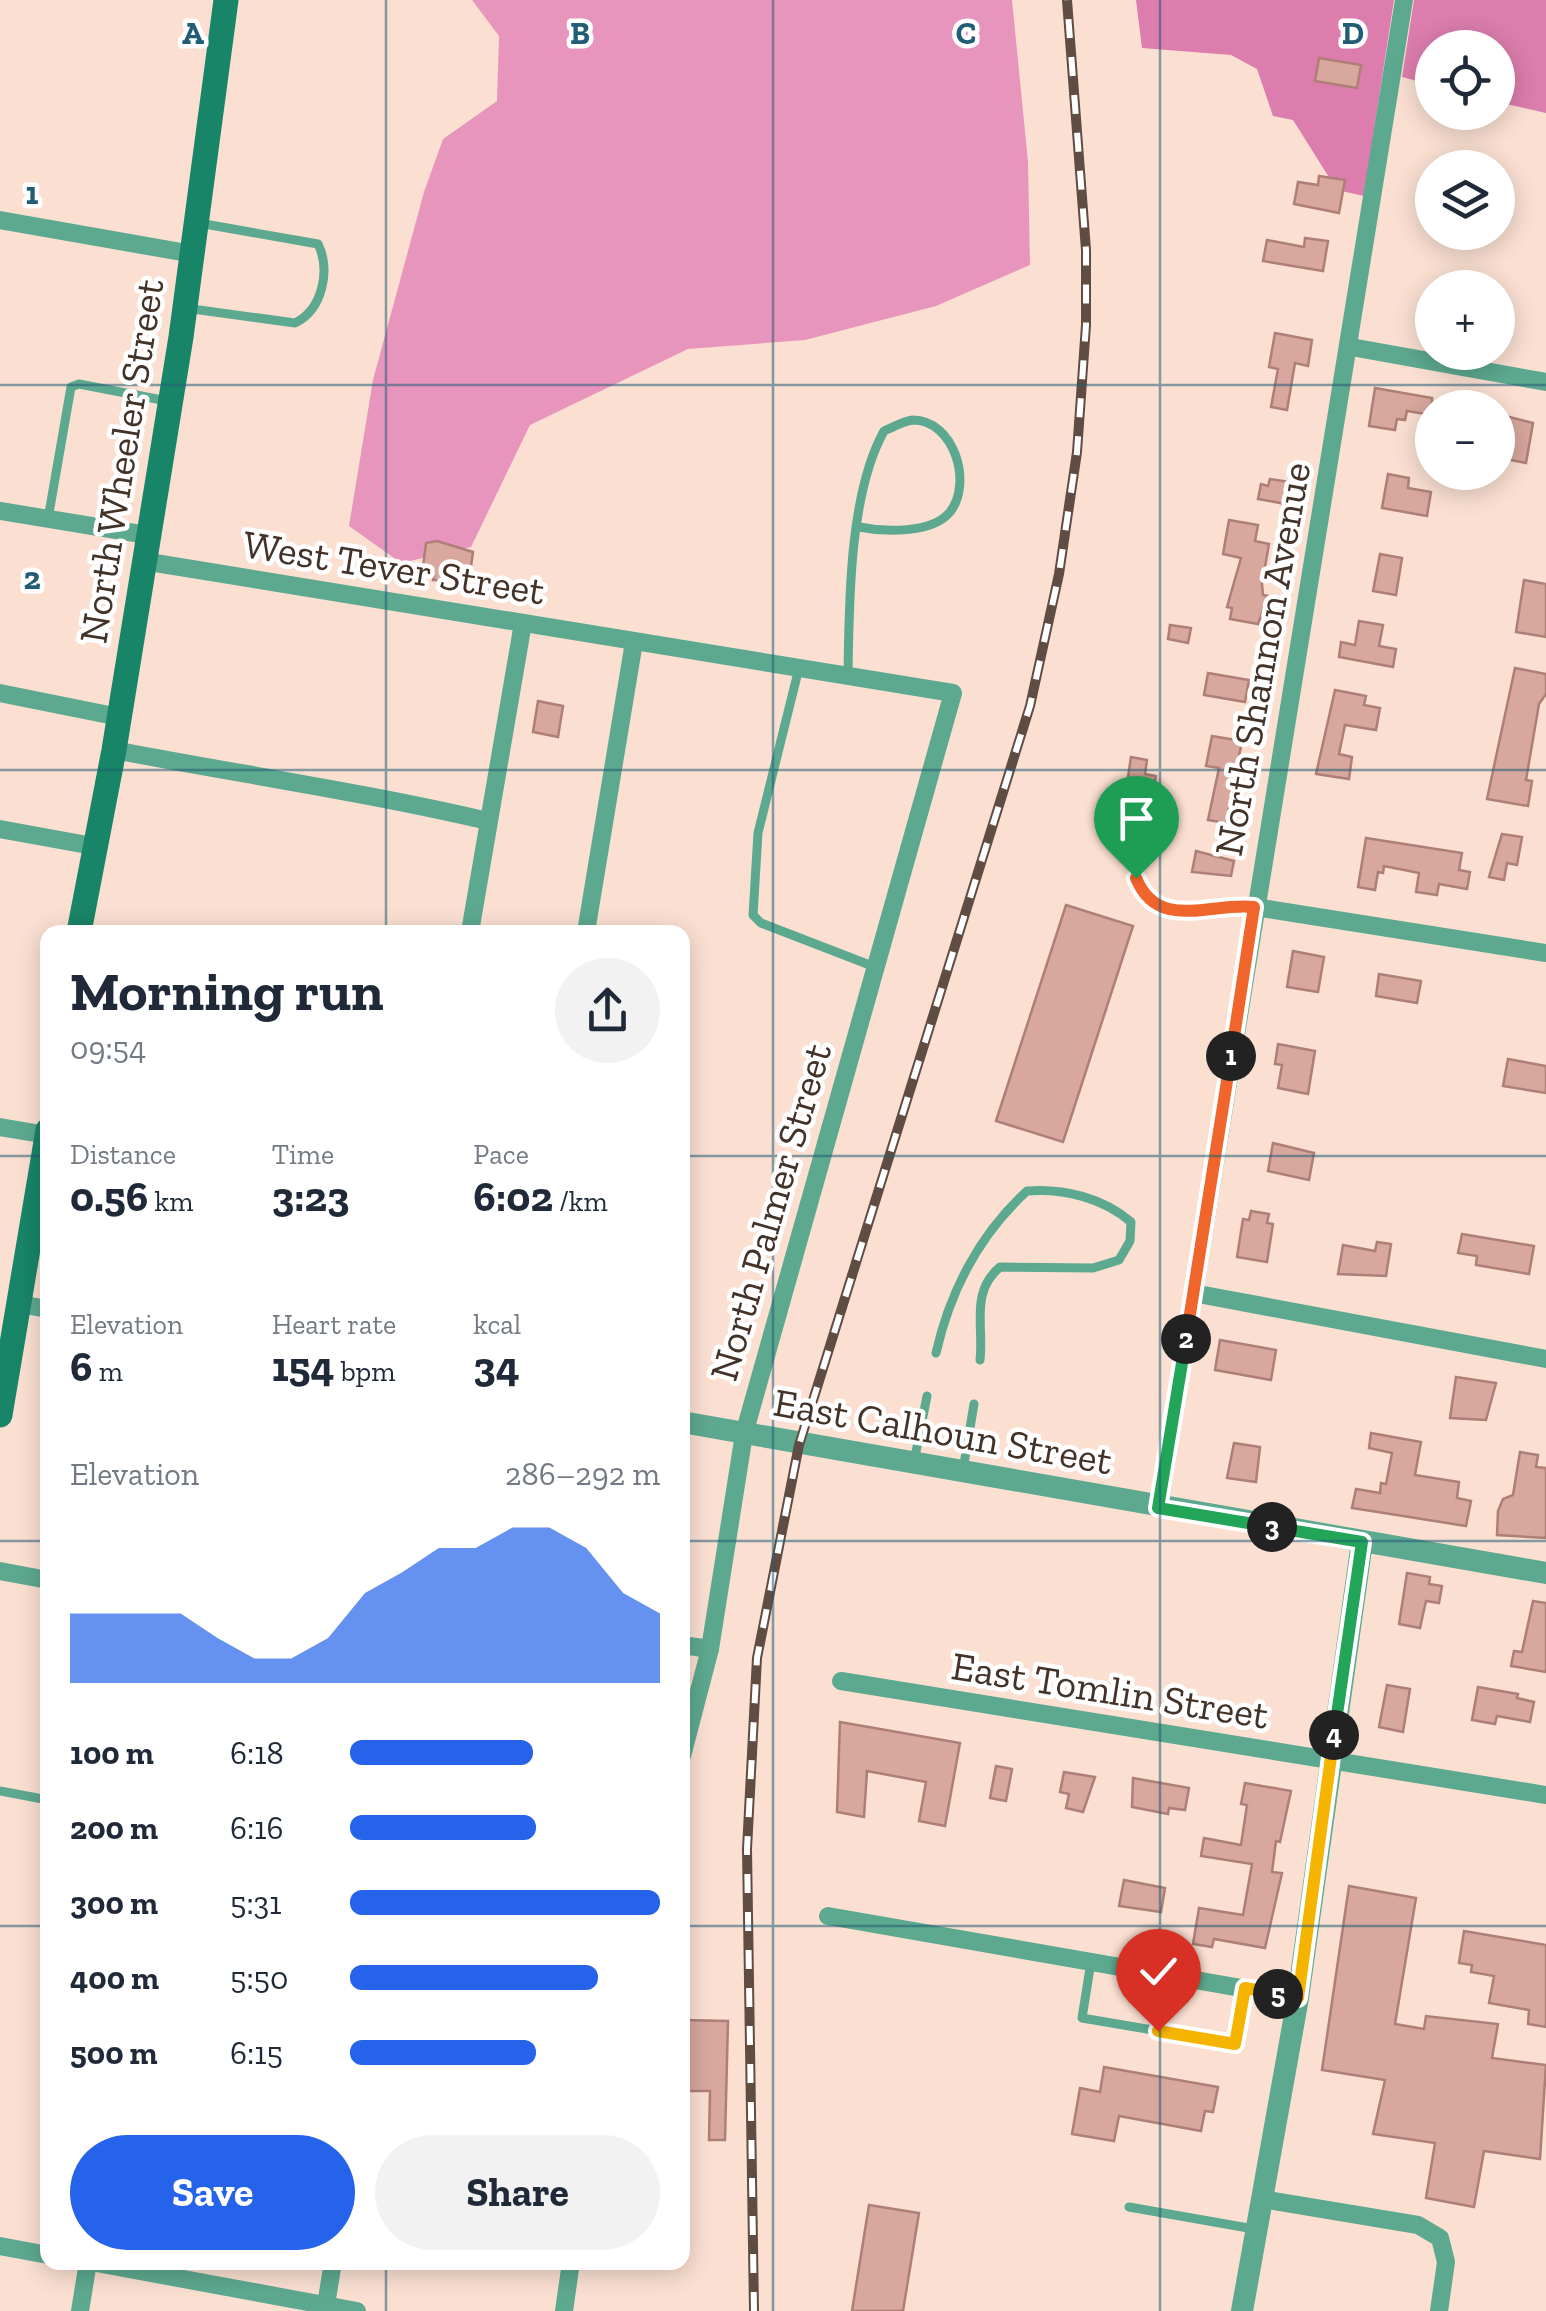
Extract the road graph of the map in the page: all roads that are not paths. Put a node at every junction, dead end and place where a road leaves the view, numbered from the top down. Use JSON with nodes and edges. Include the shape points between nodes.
{"nodes":[{"id":1,"x":226,"y":0,"type":"edge"},
{"id":2,"x":1404,"y":0,"type":"edge"},
{"id":3,"x":0,"y":220,"type":"edge"},
{"id":4,"x":196,"y":223,"type":"junction"},
{"id":5,"x":192,"y":254,"type":"junction"},
{"id":6,"x":185,"y":308,"type":"junction"},
{"id":7,"x":1350,"y":347,"type":"junction"},
{"id":8,"x":1546,"y":382,"type":"edge"},
{"id":9,"x":170,"y":401,"type":"junction"},
{"id":10,"x":0,"y":511,"type":"edge"},
{"id":11,"x":48,"y":519,"type":"junction"},
{"id":12,"x":859,"y":527,"type":"junction"},
{"id":13,"x":147,"y":535,"type":"junction"},
{"id":14,"x":143,"y":561,"type":"junction"},
{"id":15,"x":523,"y":624,"type":"junction"},
{"id":16,"x":634,"y":642,"type":"junction"},
{"id":17,"x":798,"y":668,"type":"junction"},
{"id":18,"x":848,"y":676,"type":"junction"},
{"id":19,"x":952,"y":693,"type":"joint"},
{"id":20,"x":0,"y":694,"type":"edge"},
{"id":21,"x":118,"y":717,"type":"junction"},
{"id":22,"x":114,"y":750,"type":"junction"},
{"id":23,"x":488,"y":821,"type":"junction"},
{"id":24,"x":0,"y":829,"type":"edge"},
{"id":25,"x":93,"y":846,"type":"junction"},
{"id":26,"x":1130,"y":853,"type":"dead end"},
{"id":27,"x":1254,"y":907,"type":"junction"},
{"id":28,"x":80,"y":925,"type":"edge"},
{"id":29,"x":471,"y":925,"type":"edge"},
{"id":30,"x":587,"y":925,"type":"edge"},
{"id":31,"x":1546,"y":953,"type":"edge"},
{"id":32,"x":875,"y":967,"type":"junction"},
{"id":33,"x":0,"y":1127,"type":"edge"},
{"id":34,"x":40,"y":1131,"type":"edge"},
{"id":35,"x":40,"y":1175,"type":"edge"},
{"id":36,"x":1193,"y":1294,"type":"junction"},
{"id":37,"x":19,"y":1304,"type":"junction"},
{"id":38,"x":40,"y":1308,"type":"edge"},
{"id":39,"x":936,"y":1353,"type":"dead end"},
{"id":40,"x":1546,"y":1359,"type":"edge"},
{"id":41,"x":980,"y":1360,"type":"dead end"},
{"id":42,"x":927,"y":1396,"type":"dead end"},
{"id":43,"x":974,"y":1404,"type":"dead end"},
{"id":44,"x":0,"y":1415,"type":"edge"},
{"id":45,"x":690,"y":1424,"type":"edge"},
{"id":46,"x":744,"y":1434,"type":"junction"},
{"id":47,"x":913,"y":1465,"type":"junction"},
{"id":48,"x":963,"y":1474,"type":"junction"},
{"id":49,"x":1158,"y":1508,"type":"junction"},
{"id":50,"x":1362,"y":1542,"type":"junction"},
{"id":51,"x":0,"y":1571,"type":"edge"},
{"id":52,"x":1546,"y":1573,"type":"edge"},
{"id":53,"x":40,"y":1578,"type":"edge"},
{"id":54,"x":690,"y":1646,"type":"edge"},
{"id":55,"x":710,"y":1650,"type":"junction"},
{"id":56,"x":841,"y":1681,"type":"dead end"},
{"id":57,"x":690,"y":1726,"type":"edge"},
{"id":58,"x":1330,"y":1762,"type":"junction"},
{"id":59,"x":0,"y":1791,"type":"edge"},
{"id":60,"x":1546,"y":1795,"type":"edge"},
{"id":61,"x":40,"y":1798,"type":"edge"},
{"id":62,"x":828,"y":1916,"type":"dead end"},
{"id":63,"x":1091,"y":1962,"type":"junction"},
{"id":64,"x":1245,"y":1988,"type":"junction"},
{"id":65,"x":1298,"y":1998,"type":"junction"},
{"id":66,"x":1262,"y":2199,"type":"junction"},
{"id":67,"x":1129,"y":2207,"type":"dead end"},
{"id":68,"x":1256,"y":2229,"type":"junction"},
{"id":69,"x":0,"y":2246,"type":"edge"},
{"id":70,"x":40,"y":2254,"type":"edge"},
{"id":71,"x":88,"y":2270,"type":"edge"},
{"id":72,"x":130,"y":2270,"type":"edge"},
{"id":73,"x":331,"y":2270,"type":"edge"},
{"id":74,"x":570,"y":2270,"type":"edge"},
{"id":75,"x":325,"y":2308,"type":"edge"},
{"id":76,"x":80,"y":2311,"type":"edge"},
{"id":77,"x":357,"y":2311,"type":"edge"},
{"id":78,"x":564,"y":2311,"type":"edge"},
{"id":79,"x":1242,"y":2311,"type":"edge"},
{"id":80,"x":1439,"y":2311,"type":"edge"}],
"edges":[{"from":1,"to":4,"type":"main road","name":"North Wheeler Street"},
{"from":2,"to":7,"type":"street","name":"North Shannon Avenue"},
{"from":3,"to":5,"type":"street"},
{"from":4,"to":5,"type":"main road","name":"North Wheeler Street"},
{"from":4,"to":6,"type":"lane","via":[[318,244],[321,294],[310,316],[295,323]]},
{"from":5,"to":6,"type":"main road","name":"North Wheeler Street"},
{"from":6,"to":9,"type":"main road","name":"North Wheeler Street"},
{"from":7,"to":8,"type":"street"},
{"from":7,"to":27,"type":"street","name":"North Shannon Avenue"},
{"from":9,"to":11,"type":"lane","via":[[71,387]]},
{"from":9,"to":13,"type":"main road","name":"North Wheeler Street"},
{"from":10,"to":11,"type":"street"},
{"from":11,"to":13,"type":"street"},
{"from":12,"to":12,"type":"lane","via":[[872,452],[884,430],[911,420],[934,424],[952,445],[960,483],[951,511],[933,524]]},
{"from":12,"to":18,"type":"lane"},
{"from":13,"to":14,"type":"main road","name":"North Wheeler Street"},
{"from":14,"to":15,"type":"street","name":"West Tever Street"},
{"from":14,"to":21,"type":"main road","name":"North Wheeler Street"},
{"from":15,"to":16,"type":"street","name":"West Tever Street"},
{"from":15,"to":23,"type":"street"},
{"from":16,"to":17,"type":"street","name":"West Tever Street"},
{"from":16,"to":30,"type":"street"},
{"from":17,"to":18,"type":"street","name":"West Tever Street"},
{"from":17,"to":32,"type":"lane","via":[[758,833],[753,915]]},
{"from":18,"to":19,"type":"street","name":"West Tever Street"},
{"from":19,"to":32,"type":"street","name":"North Palmer Street"},
{"from":20,"to":21,"type":"street"},
{"from":21,"to":22,"type":"main road","name":"North Wheeler Street"},
{"from":22,"to":23,"type":"street"},
{"from":22,"to":25,"type":"main road","name":"North Wheeler Street"},
{"from":23,"to":29,"type":"street"},
{"from":24,"to":25,"type":"street"},
{"from":25,"to":28,"type":"main road","name":"North Wheeler Street"},
{"from":26,"to":27,"type":"lane","via":[[1143,893],[1158,906],[1192,913]]},
{"from":27,"to":31,"type":"street"},
{"from":27,"to":36,"type":"street","name":"North Shannon Avenue"},
{"from":32,"to":46,"type":"street","name":"North Palmer Street"},
{"from":33,"to":34,"type":"street"},
{"from":35,"to":37,"type":"main road"},
{"from":36,"to":40,"type":"street"},
{"from":36,"to":49,"type":"street","name":"North Shannon Avenue"},
{"from":37,"to":38,"type":"street"},
{"from":37,"to":44,"type":"main road"},
{"from":39,"to":41,"type":"lane","via":[[964,1272],[1027,1191],[1075,1195],[1114,1207],[1131,1222],[1119,1260],[1093,1268],[1000,1267],[986,1278]]},
{"from":42,"to":47,"type":"lane"},
{"from":43,"to":48,"type":"lane"},
{"from":45,"to":46,"type":"street","name":"East Calhoun Street"},
{"from":46,"to":47,"type":"street","name":"East Calhoun Street"},
{"from":46,"to":55,"type":"street","name":"North Palmer Street"},
{"from":47,"to":48,"type":"street","name":"East Calhoun Street"},
{"from":48,"to":49,"type":"street","name":"East Calhoun Street"},
{"from":49,"to":50,"type":"street","name":"East Calhoun Street"},
{"from":50,"to":52,"type":"street","name":"East Calhoun Street"},
{"from":50,"to":58,"type":"street"},
{"from":51,"to":53,"type":"street"},
{"from":54,"to":55,"type":"street"},
{"from":55,"to":57,"type":"street","name":"North Palmer Street"},
{"from":56,"to":58,"type":"street","name":"East Tomlin Street"},
{"from":58,"to":60,"type":"street","name":"East Tomlin Street"},
{"from":58,"to":65,"type":"street"},
{"from":59,"to":61,"type":"lane"},
{"from":62,"to":63,"type":"street"},
{"from":63,"to":64,"type":"street"},
{"from":63,"to":64,"type":"lane","via":[[1082,2018],[1216,2041],[1235,2044]]},
{"from":64,"to":65,"type":"street"},
{"from":65,"to":66,"type":"street"},
{"from":66,"to":68,"type":"street"},
{"from":66,"to":80,"type":"street","via":[[1418,2224],[1440,2238],[1446,2262]]},
{"from":67,"to":68,"type":"lane"},
{"from":68,"to":79,"type":"street"},
{"from":69,"to":70,"type":"street"},
{"from":71,"to":76,"type":"street"},
{"from":72,"to":75,"type":"street"},
{"from":73,"to":75,"type":"street"},
{"from":74,"to":78,"type":"street"},
{"from":75,"to":77,"type":"street"}]}
